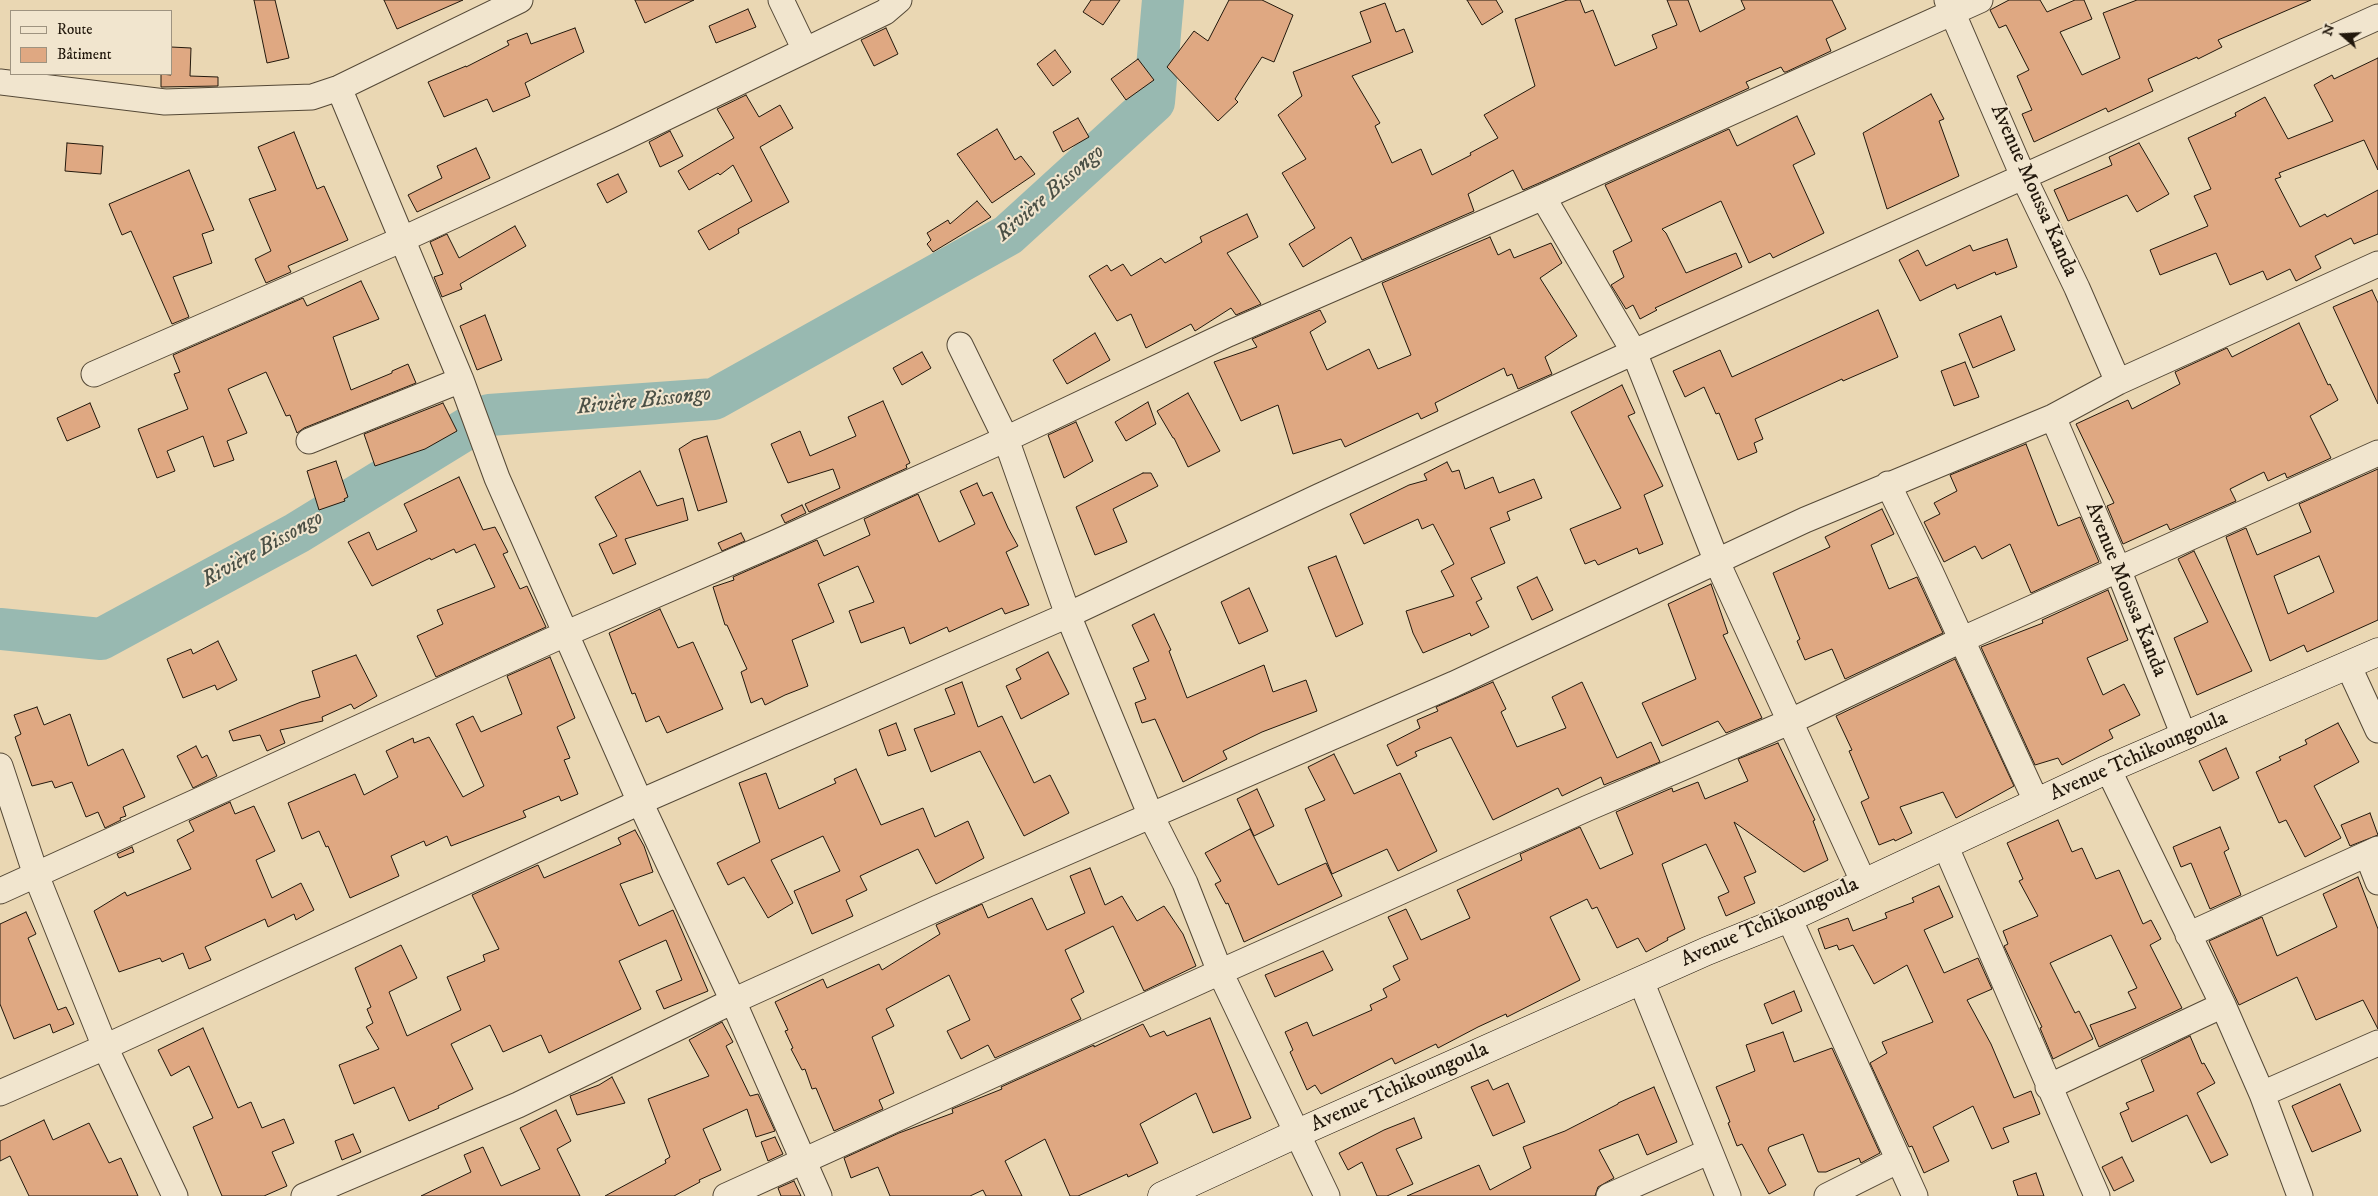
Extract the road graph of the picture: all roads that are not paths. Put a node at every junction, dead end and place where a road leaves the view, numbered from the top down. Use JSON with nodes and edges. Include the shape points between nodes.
{"nodes":[{"id":1,"x":520,"y":0,"type":"edge"},
{"id":2,"x":782,"y":0,"type":"edge"},
{"id":3,"x":899,"y":0,"type":"edge"},
{"id":4,"x":1980,"y":0,"type":"edge"},
{"id":5,"x":1950,"y":6,"type":"edge"},
{"id":6,"x":2378,"y":17,"type":"edge"},
{"id":7,"x":805,"y":50,"type":"junction"},
{"id":8,"x":0,"y":82,"type":"edge"},
{"id":9,"x":339,"y":88,"type":"junction"},
{"id":10,"x":2023,"y":176,"type":"junction"},
{"id":11,"x":1543,"y":197,"type":"junction"},
{"id":12,"x":403,"y":239,"type":"junction"},
{"id":13,"x":2378,"y":264,"type":"edge"},
{"id":14,"x":960,"y":345,"type":"dead end"},
{"id":15,"x":1634,"y":352,"type":"junction"},
{"id":16,"x":94,"y":374,"type":"dead end"},
{"id":17,"x":461,"y":380,"type":"junction"},
{"id":18,"x":2118,"y":382,"type":"junction"},
{"id":19,"x":2053,"y":417,"type":"junction"},
{"id":20,"x":1006,"y":439,"type":"junction"},
{"id":21,"x":309,"y":440,"type":"dead end"},
{"id":22,"x":2378,"y":453,"type":"edge"},
{"id":23,"x":1888,"y":484,"type":"junction"},
{"id":24,"x":1717,"y":562,"type":"junction"},
{"id":25,"x":2118,"y":569,"type":"junction"},
{"id":26,"x":1068,"y":615,"type":"junction"},
{"id":27,"x":566,"y":634,"type":"junction"},
{"id":28,"x":1961,"y":640,"type":"junction"},
{"id":29,"x":2378,"y":652,"type":"edge"},
{"id":30,"x":2348,"y":665,"type":"junction"},
{"id":31,"x":1789,"y":722,"type":"junction"},
{"id":32,"x":2378,"y":730,"type":"edge"},
{"id":33,"x":2184,"y":736,"type":"junction"},
{"id":34,"x":0,"y":766,"type":"edge"},
{"id":35,"x":2108,"y":769,"type":"junction"},
{"id":36,"x":640,"y":802,"type":"junction"},
{"id":37,"x":2037,"y":803,"type":"junction"},
{"id":38,"x":1151,"y":816,"type":"junction"},
{"id":39,"x":1945,"y":845,"type":"junction"},
{"id":40,"x":2372,"y":852,"type":"edge"},
{"id":41,"x":36,"y":875,"type":"junction"},
{"id":42,"x":1863,"y":882,"type":"junction"},
{"id":43,"x":2378,"y":882,"type":"edge"},
{"id":44,"x":0,"y":891,"type":"edge"},
{"id":45,"x":1789,"y":918,"type":"junction"},
{"id":46,"x":2188,"y":935,"type":"junction"},
{"id":47,"x":1220,"y":972,"type":"junction"},
{"id":48,"x":1641,"y":981,"type":"junction"},
{"id":49,"x":733,"y":1001,"type":"junction"},
{"id":50,"x":2224,"y":1006,"type":"junction"},
{"id":51,"x":2378,"y":1043,"type":"edge"},
{"id":52,"x":105,"y":1047,"type":"junction"},
{"id":53,"x":2048,"y":1087,"type":"junction"},
{"id":54,"x":0,"y":1093,"type":"edge"},
{"id":55,"x":2262,"y":1094,"type":"junction"},
{"id":56,"x":1298,"y":1133,"type":"junction"},
{"id":57,"x":1708,"y":1152,"type":"junction"},
{"id":58,"x":1899,"y":1160,"type":"junction"},
{"id":59,"x":804,"y":1161,"type":"junction"},
{"id":60,"x":175,"y":1196,"type":"edge"},
{"id":61,"x":304,"y":1196,"type":"edge"},
{"id":62,"x":726,"y":1196,"type":"edge"},
{"id":63,"x":819,"y":1196,"type":"edge"},
{"id":64,"x":1162,"y":1196,"type":"edge"},
{"id":65,"x":1327,"y":1196,"type":"edge"},
{"id":66,"x":1609,"y":1196,"type":"edge"},
{"id":67,"x":1728,"y":1196,"type":"edge"},
{"id":68,"x":1827,"y":1196,"type":"edge"},
{"id":69,"x":1915,"y":1196,"type":"edge"},
{"id":70,"x":2097,"y":1196,"type":"edge"},
{"id":71,"x":2300,"y":1196,"type":"edge"}],
"edges":[{"from":1,"to":9,"type":"street"},
{"from":2,"to":7,"type":"street"},
{"from":3,"to":7,"type":"street","via":[[885,12]]},
{"from":4,"to":5,"type":"street"},
{"from":5,"to":10,"type":"street","name":"Avenue Moussa Kanda"},
{"from":5,"to":11,"type":"street"},
{"from":6,"to":10,"type":"street"},
{"from":7,"to":12,"type":"street"},
{"from":8,"to":9,"type":"street","via":[[164,102],[312,97]]},
{"from":9,"to":12,"type":"street"},
{"from":10,"to":15,"type":"street"},
{"from":10,"to":18,"type":"street","name":"Avenue Moussa Kanda"},
{"from":11,"to":15,"type":"street"},
{"from":11,"to":20,"type":"street","via":[[1228,334]]},
{"from":12,"to":16,"type":"street"},
{"from":12,"to":17,"type":"street"},
{"from":13,"to":18,"type":"street"},
{"from":14,"to":20,"type":"street"},
{"from":15,"to":24,"type":"street"},
{"from":15,"to":26,"type":"street"},
{"from":17,"to":21,"type":"street"},
{"from":17,"to":27,"type":"street","via":[[497,478]]},
{"from":18,"to":19,"type":"street"},
{"from":19,"to":23,"type":"street"},
{"from":19,"to":25,"type":"street","name":"Avenue Moussa Kanda"},
{"from":20,"to":26,"type":"street"},
{"from":20,"to":27,"type":"street"},
{"from":22,"to":25,"type":"street"},
{"from":23,"to":24,"type":"street"},
{"from":23,"to":28,"type":"street"},
{"from":24,"to":31,"type":"street"},
{"from":24,"to":38,"type":"street","via":[[1454,684]]},
{"from":25,"to":28,"type":"street"},
{"from":25,"to":33,"type":"street","name":"Avenue Moussa Kanda"},
{"from":26,"to":36,"type":"street"},
{"from":26,"to":38,"type":"street"},
{"from":27,"to":36,"type":"street"},
{"from":27,"to":41,"type":"street"},
{"from":28,"to":31,"type":"street"},
{"from":28,"to":37,"type":"street"},
{"from":29,"to":30,"type":"street","name":"Avenue Tchikoungoula"},
{"from":30,"to":32,"type":"street"},
{"from":30,"to":33,"type":"street","name":"Avenue Tchikoungoula"},
{"from":31,"to":42,"type":"street"},
{"from":31,"to":47,"type":"street"},
{"from":33,"to":35,"type":"street","name":"Avenue Tchikoungoula"},
{"from":34,"to":41,"type":"street"},
{"from":35,"to":37,"type":"street","name":"Avenue Tchikoungoula"},
{"from":35,"to":46,"type":"street"},
{"from":36,"to":49,"type":"street"},
{"from":36,"to":52,"type":"street"},
{"from":37,"to":39,"type":"street","name":"Avenue Tchikoungoula"},
{"from":38,"to":47,"type":"street","via":[[1185,883]]},
{"from":38,"to":49,"type":"street"},
{"from":39,"to":42,"type":"street","name":"Avenue Tchikoungoula"},
{"from":39,"to":53,"type":"street"},
{"from":40,"to":43,"type":"street"},
{"from":40,"to":46,"type":"street"},
{"from":41,"to":44,"type":"street"},
{"from":41,"to":52,"type":"street"},
{"from":42,"to":45,"type":"street","name":"Avenue Tchikoungoula"},
{"from":45,"to":48,"type":"street","name":"Avenue Tchikoungoula"},
{"from":45,"to":58,"type":"street"},
{"from":46,"to":50,"type":"street"},
{"from":47,"to":56,"type":"street"},
{"from":47,"to":59,"type":"street"},
{"from":48,"to":56,"type":"street","name":"Avenue Tchikoungoula"},
{"from":48,"to":57,"type":"street"},
{"from":49,"to":59,"type":"street"},
{"from":49,"to":61,"type":"street","via":[[518,1105]]},
{"from":50,"to":53,"type":"street"},
{"from":50,"to":55,"type":"street"},
{"from":51,"to":55,"type":"street"},
{"from":52,"to":54,"type":"street"},
{"from":52,"to":60,"type":"street"},
{"from":53,"to":70,"type":"street"},
{"from":55,"to":71,"type":"street"},
{"from":56,"to":64,"type":"street","name":"Avenue Tchikoungoula"},
{"from":56,"to":65,"type":"street"},
{"from":57,"to":66,"type":"street"},
{"from":57,"to":67,"type":"street"},
{"from":58,"to":68,"type":"street"},
{"from":58,"to":69,"type":"street"},
{"from":59,"to":62,"type":"street"},
{"from":59,"to":63,"type":"street"}]}
